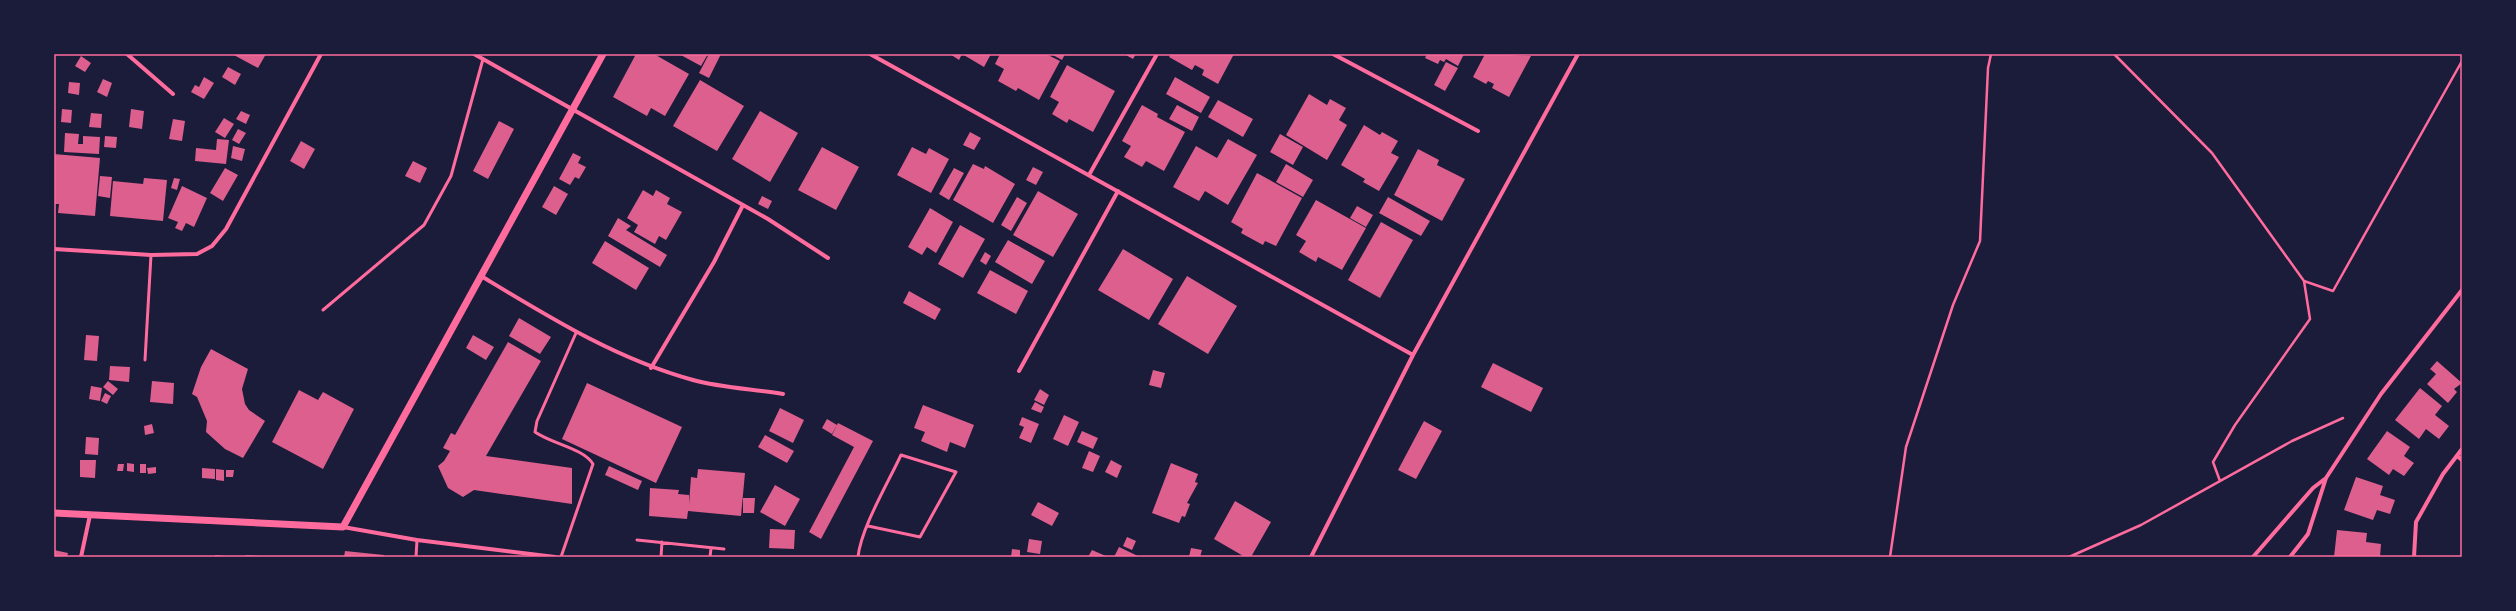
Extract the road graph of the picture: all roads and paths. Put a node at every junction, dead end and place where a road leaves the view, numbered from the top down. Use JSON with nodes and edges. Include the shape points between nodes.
{"nodes":[{"id":1,"x":126,"y":54,"type":"edge"},
{"id":2,"x":321,"y":54,"type":"edge"},
{"id":3,"x":474,"y":54,"type":"edge"},
{"id":4,"x":603,"y":54,"type":"edge"},
{"id":5,"x":870,"y":54,"type":"edge"},
{"id":6,"x":1158,"y":54,"type":"edge"},
{"id":7,"x":1333,"y":54,"type":"edge"},
{"id":8,"x":1578,"y":54,"type":"edge"},
{"id":9,"x":1991,"y":54,"type":"edge"},
{"id":10,"x":2114,"y":54,"type":"edge"},
{"id":11,"x":482,"y":59,"type":"junction"},
{"id":12,"x":2462,"y":61,"type":"edge"},
{"id":13,"x":173,"y":94,"type":"dead end"},
{"id":14,"x":572,"y":109,"type":"junction"},
{"id":15,"x":1478,"y":132,"type":"dead end"},
{"id":16,"x":1089,"y":175,"type":"junction"},
{"id":17,"x":1118,"y":191,"type":"junction"},
{"id":18,"x":743,"y":205,"type":"junction"},
{"id":19,"x":54,"y":249,"type":"edge"},
{"id":20,"x":151,"y":256,"type":"junction"},
{"id":21,"x":828,"y":258,"type":"dead end"},
{"id":22,"x":481,"y":276,"type":"junction"},
{"id":23,"x":2304,"y":281,"type":"junction"},
{"id":24,"x":2462,"y":290,"type":"edge"},
{"id":25,"x":323,"y":310,"type":"dead end"},
{"id":26,"x":576,"y":333,"type":"junction"},
{"id":27,"x":1414,"y":355,"type":"junction"},
{"id":28,"x":145,"y":360,"type":"dead end"},
{"id":29,"x":651,"y":368,"type":"junction"},
{"id":30,"x":1019,"y":371,"type":"dead end"},
{"id":31,"x":784,"y":394,"type":"dead end"},
{"id":32,"x":2343,"y":418,"type":"dead end"},
{"id":33,"x":2462,"y":449,"type":"edge"},
{"id":34,"x":2457,"y":456,"type":"junction"},
{"id":35,"x":2462,"y":460,"type":"edge"},
{"id":36,"x":2326,"y":478,"type":"junction"},
{"id":37,"x":2220,"y":481,"type":"junction"},
{"id":38,"x":54,"y":513,"type":"edge"},
{"id":39,"x":90,"y":515,"type":"junction"},
{"id":40,"x":868,"y":526,"type":"junction"},
{"id":41,"x":343,"y":527,"type":"junction"},
{"id":42,"x":417,"y":540,"type":"junction"},
{"id":43,"x":637,"y":540,"type":"dead end"},
{"id":44,"x":662,"y":542,"type":"junction"},
{"id":45,"x":711,"y":548,"type":"junction"},
{"id":46,"x":724,"y":549,"type":"dead end"},
{"id":47,"x":504,"y":555,"type":"edge"},
{"id":48,"x":81,"y":557,"type":"edge"},
{"id":49,"x":416,"y":557,"type":"edge"},
{"id":50,"x":555,"y":557,"type":"edge"},
{"id":51,"x":561,"y":557,"type":"edge"},
{"id":52,"x":662,"y":557,"type":"edge"},
{"id":53,"x":710,"y":557,"type":"edge"},
{"id":54,"x":858,"y":557,"type":"edge"},
{"id":55,"x":1311,"y":557,"type":"edge"},
{"id":56,"x":1890,"y":557,"type":"edge"},
{"id":57,"x":2069,"y":557,"type":"edge"},
{"id":58,"x":2253,"y":557,"type":"edge"},
{"id":59,"x":2290,"y":557,"type":"edge"},
{"id":60,"x":2414,"y":557,"type":"edge"}],
"edges":[{"from":1,"to":13,"type":"street"},
{"from":2,"to":20,"type":"street","via":[[226,229],[212,246],[197,254]]},
{"from":3,"to":11,"type":"street"},
{"from":4,"to":14,"type":"street"},
{"from":5,"to":16,"type":"street"},
{"from":6,"to":16,"type":"street"},
{"from":7,"to":15,"type":"street"},
{"from":8,"to":27,"type":"street"},
{"from":9,"to":56,"type":"path","via":[[1988,68],[1980,241],[1953,305],[1906,447]]},
{"from":10,"to":23,"type":"path","via":[[2212,154]]},
{"from":11,"to":14,"type":"street"},
{"from":11,"to":25,"type":"lane","via":[[451,176],[424,225]]},
{"from":12,"to":23,"type":"path","via":[[2333,291]]},
{"from":14,"to":18,"type":"street"},
{"from":14,"to":22,"type":"street"},
{"from":16,"to":17,"type":"street"},
{"from":17,"to":27,"type":"street"},
{"from":17,"to":30,"type":"street"},
{"from":18,"to":21,"type":"street","via":[[807,242]]},
{"from":18,"to":29,"type":"street","via":[[714,262]]},
{"from":19,"to":20,"type":"street"},
{"from":20,"to":28,"type":"lane"},
{"from":22,"to":26,"type":"street"},
{"from":22,"to":41,"type":"street"},
{"from":23,"to":37,"type":"path","via":[[2310,319],[2235,425],[2213,462]]},
{"from":24,"to":36,"type":"street","via":[[2381,394]]},
{"from":26,"to":29,"type":"street"},
{"from":26,"to":51,"type":"lane","via":[[537,421],[535,432],[548,441],[582,453],[589,457],[593,464]]},
{"from":27,"to":55,"type":"street"},
{"from":29,"to":31,"type":"street","via":[[695,381]]},
{"from":32,"to":37,"type":"path","via":[[2292,441]]},
{"from":33,"to":34,"type":"street"},
{"from":34,"to":35,"type":"street"},
{"from":34,"to":60,"type":"street","via":[[2443,474],[2416,522]]},
{"from":36,"to":58,"type":"street","via":[[2314,488]]},
{"from":36,"to":59,"type":"street","via":[[2308,534]]},
{"from":37,"to":57,"type":"path","via":[[2141,525]]},
{"from":38,"to":39,"type":"street"},
{"from":39,"to":41,"type":"street"},
{"from":39,"to":48,"type":"street"},
{"from":40,"to":40,"type":"lane","via":[[920,537],[956,472],[901,455]]},
{"from":40,"to":54,"type":"lane"},
{"from":41,"to":42,"type":"street"},
{"from":42,"to":47,"type":"street"},
{"from":42,"to":49,"type":"lane"},
{"from":43,"to":44,"type":"lane"},
{"from":44,"to":45,"type":"lane"},
{"from":44,"to":52,"type":"lane"},
{"from":45,"to":46,"type":"lane"},
{"from":45,"to":53,"type":"lane"},
{"from":47,"to":50,"type":"street"}]}
